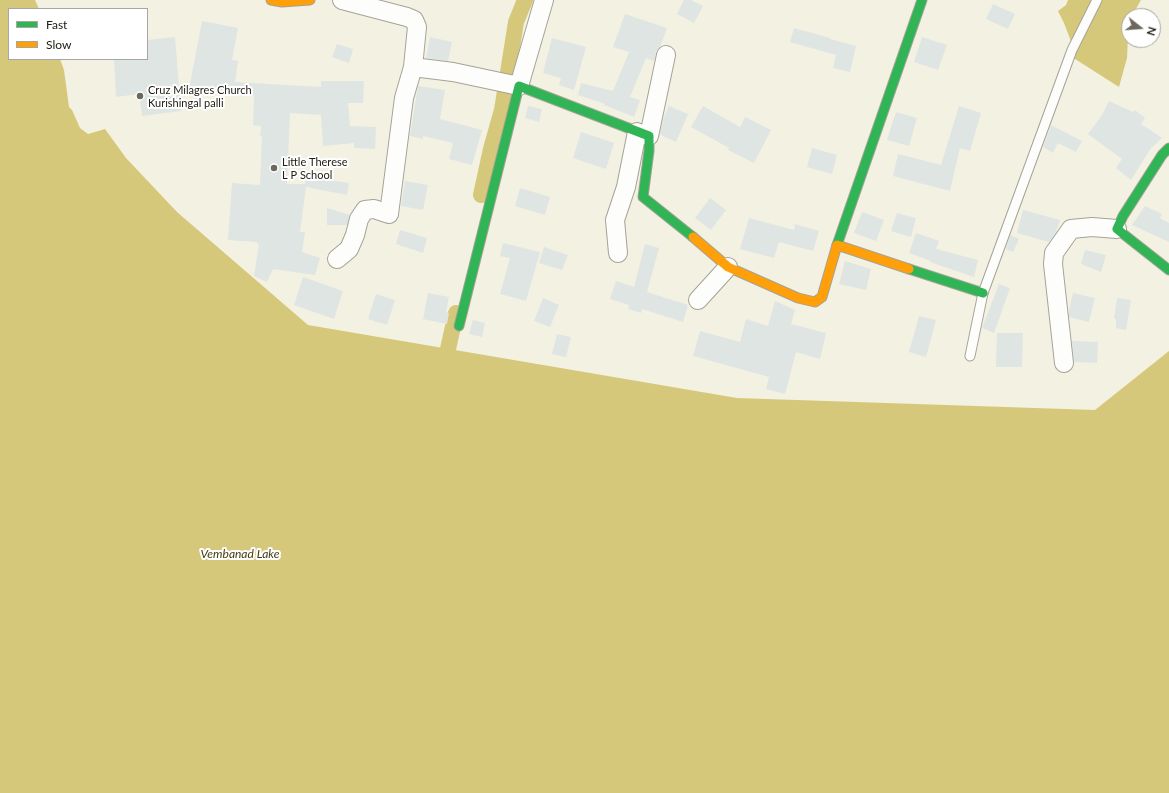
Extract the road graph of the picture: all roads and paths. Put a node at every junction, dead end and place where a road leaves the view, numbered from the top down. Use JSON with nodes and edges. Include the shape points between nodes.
{"nodes":[{"id":1,"x":271,"y":0,"type":"edge"},
{"id":2,"x":310,"y":0,"type":"edge"},
{"id":3,"x":342,"y":0,"type":"edge"},
{"id":4,"x":544,"y":0,"type":"edge"},
{"id":5,"x":922,"y":0,"type":"edge"},
{"id":6,"x":1097,"y":0,"type":"edge"},
{"id":7,"x":666,"y":55,"type":"dead end"},
{"id":8,"x":413,"y":67,"type":"junction"},
{"id":9,"x":511,"y":84,"type":"junction"},
{"id":10,"x":643,"y":134,"type":"junction"},
{"id":11,"x":1169,"y":148,"type":"edge"},
{"id":12,"x":1117,"y":229,"type":"junction"},
{"id":13,"x":837,"y":245,"type":"junction"},
{"id":14,"x":618,"y":253,"type":"dead end"},
{"id":15,"x":337,"y":259,"type":"dead end"},
{"id":16,"x":728,"y":267,"type":"junction"},
{"id":17,"x":1169,"y":270,"type":"edge"},
{"id":18,"x":983,"y":293,"type":"junction"},
{"id":19,"x":698,"y":300,"type":"dead end"},
{"id":20,"x":459,"y":326,"type":"dead end"},
{"id":21,"x":970,"y":356,"type":"dead end"},
{"id":22,"x":1064,"y":363,"type":"dead end"}],
"edges":[{"from":1,"to":2,"type":"street"},
{"from":3,"to":8,"type":"street","via":[[414,20],[417,27]]},
{"from":4,"to":9,"type":"street"},
{"from":5,"to":13,"type":"street"},
{"from":6,"to":18,"type":"lane","via":[[1072,50]]},
{"from":7,"to":10,"type":"street"},
{"from":8,"to":9,"type":"street"},
{"from":8,"to":15,"type":"street","via":[[404,98],[389,214],[374,209],[365,210],[359,219],[349,249]]},
{"from":9,"to":10,"type":"street"},
{"from":9,"to":20,"type":"street"},
{"from":10,"to":14,"type":"street","via":[[615,220]]},
{"from":10,"to":16,"type":"street","via":[[649,151],[643,197]]},
{"from":11,"to":12,"type":"street","via":[[1122,216]]},
{"from":12,"to":17,"type":"street"},
{"from":12,"to":22,"type":"street","via":[[1092,226],[1071,229],[1054,253]]},
{"from":13,"to":16,"type":"street","via":[[822,297],[815,302],[798,298]]},
{"from":13,"to":18,"type":"street"},
{"from":16,"to":19,"type":"street"},
{"from":18,"to":21,"type":"lane"}]}
